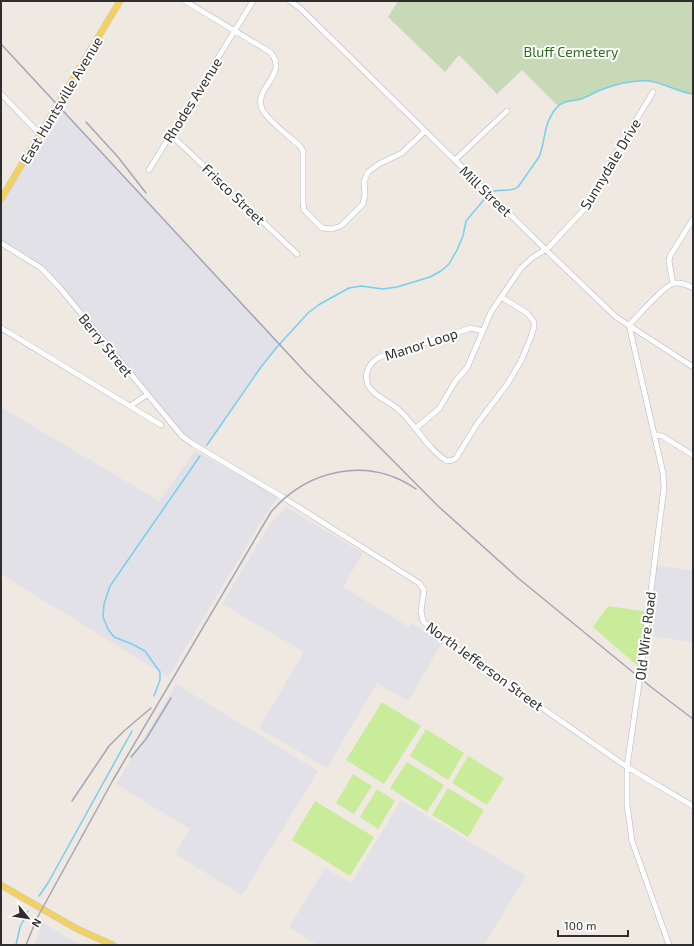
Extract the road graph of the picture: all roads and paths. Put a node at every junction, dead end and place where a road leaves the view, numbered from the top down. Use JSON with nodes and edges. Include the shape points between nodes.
{"nodes":[{"id":1,"x":120,"y":1,"type":"edge"},
{"id":2,"x":185,"y":1,"type":"edge"},
{"id":3,"x":253,"y":1,"type":"edge"},
{"id":4,"x":290,"y":1,"type":"edge"},
{"id":5,"x":235,"y":31,"type":"junction"},
{"id":6,"x":653,"y":92,"type":"dead end"},
{"id":7,"x":1,"y":94,"type":"edge"},
{"id":8,"x":506,"y":111,"type":"dead end"},
{"id":9,"x":425,"y":131,"type":"junction"},
{"id":10,"x":40,"y":134,"type":"junction"},
{"id":11,"x":171,"y":135,"type":"junction"},
{"id":12,"x":455,"y":160,"type":"junction"},
{"id":13,"x":149,"y":170,"type":"dead end"},
{"id":14,"x":1,"y":199,"type":"edge"},
{"id":15,"x":693,"y":219,"type":"edge"},
{"id":16,"x":1,"y":243,"type":"edge"},
{"id":17,"x":545,"y":249,"type":"junction"},
{"id":18,"x":297,"y":254,"type":"dead end"},
{"id":19,"x":673,"y":284,"type":"junction"},
{"id":20,"x":693,"y":288,"type":"edge"},
{"id":21,"x":501,"y":297,"type":"junction"},
{"id":22,"x":629,"y":325,"type":"junction"},
{"id":23,"x":1,"y":328,"type":"edge"},
{"id":24,"x":483,"y":331,"type":"junction"},
{"id":25,"x":693,"y":367,"type":"edge"},
{"id":26,"x":147,"y":395,"type":"junction"},
{"id":27,"x":130,"y":406,"type":"junction"},
{"id":28,"x":161,"y":425,"type":"dead end"},
{"id":29,"x":416,"y":428,"type":"junction"},
{"id":30,"x":654,"y":435,"type":"junction"},
{"id":31,"x":207,"y":453,"type":"joint"},
{"id":32,"x":693,"y":455,"type":"edge"},
{"id":33,"x":627,"y":767,"type":"junction"},
{"id":34,"x":693,"y":806,"type":"edge"},
{"id":35,"x":1,"y":884,"type":"edge"},
{"id":36,"x":113,"y":945,"type":"edge"},
{"id":37,"x":668,"y":945,"type":"edge"}],
"edges":[{"from":1,"to":10,"type":"main road","name":"East Huntsville Avenue"},
{"from":2,"to":5,"type":"street"},
{"from":3,"to":5,"type":"street","name":"Rhodes Avenue"},
{"from":4,"to":9,"type":"street","name":"Mill Street"},
{"from":5,"to":9,"type":"street","via":[[274,56],[275,73],[262,94],[262,110],[300,146],[304,210],[322,228],[337,229],[346,222],[363,204],[364,182],[368,172],[402,153]]},
{"from":5,"to":11,"type":"street","name":"Rhodes Avenue"},
{"from":6,"to":17,"type":"street","name":"Sunnydale Drive","via":[[589,204]]},
{"from":7,"to":10,"type":"street"},
{"from":8,"to":12,"type":"street"},
{"from":9,"to":12,"type":"street","name":"Mill Street"},
{"from":10,"to":14,"type":"main road","name":"East Huntsville Avenue"},
{"from":11,"to":13,"type":"street","name":"Rhodes Avenue"},
{"from":11,"to":18,"type":"street","name":"Frisco Street"},
{"from":12,"to":17,"type":"street","name":"Mill Street"},
{"from":15,"to":19,"type":"street","via":[[670,256]]},
{"from":16,"to":26,"type":"street","name":"Berry Street","via":[[46,273]]},
{"from":17,"to":21,"type":"street","name":"Sunnydale Drive","via":[[526,263]]},
{"from":17,"to":22,"type":"street","name":"Mill Street","via":[[616,317]]},
{"from":19,"to":20,"type":"street","via":[[681,283]]},
{"from":19,"to":22,"type":"street","via":[[665,288]]},
{"from":21,"to":24,"type":"street","name":"Sunnydale Drive"},
{"from":21,"to":29,"type":"street","name":"Manor Loop","via":[[528,313],[534,322],[532,337],[508,383],[476,424],[456,458],[450,462],[436,453]]},
{"from":22,"to":25,"type":"street","name":"Mill Street"},
{"from":22,"to":30,"type":"street","name":"Old Wire Road"},
{"from":23,"to":27,"type":"street"},
{"from":24,"to":29,"type":"street","name":"Sunnydale Drive","via":[[467,368],[456,380],[444,403]]},
{"from":24,"to":29,"type":"street","name":"Manor Loop","via":[[471,328],[380,357],[369,367],[366,378],[373,392],[400,410]]},
{"from":26,"to":27,"type":"street"},
{"from":26,"to":31,"type":"street","name":"Berry Street","via":[[182,436]]},
{"from":27,"to":28,"type":"street"},
{"from":30,"to":32,"type":"street","via":[[662,436]]},
{"from":30,"to":33,"type":"street","name":"Old Wire Road","via":[[664,488]]},
{"from":31,"to":33,"type":"street","name":"North Jefferson Street","via":[[419,583],[424,590],[421,616],[426,626]]},
{"from":33,"to":34,"type":"street","name":"North Jefferson Street"},
{"from":33,"to":37,"type":"street","name":"Old Wire Road","via":[[627,804],[632,841]]},
{"from":35,"to":36,"type":"main road","via":[[76,930]]}]}
